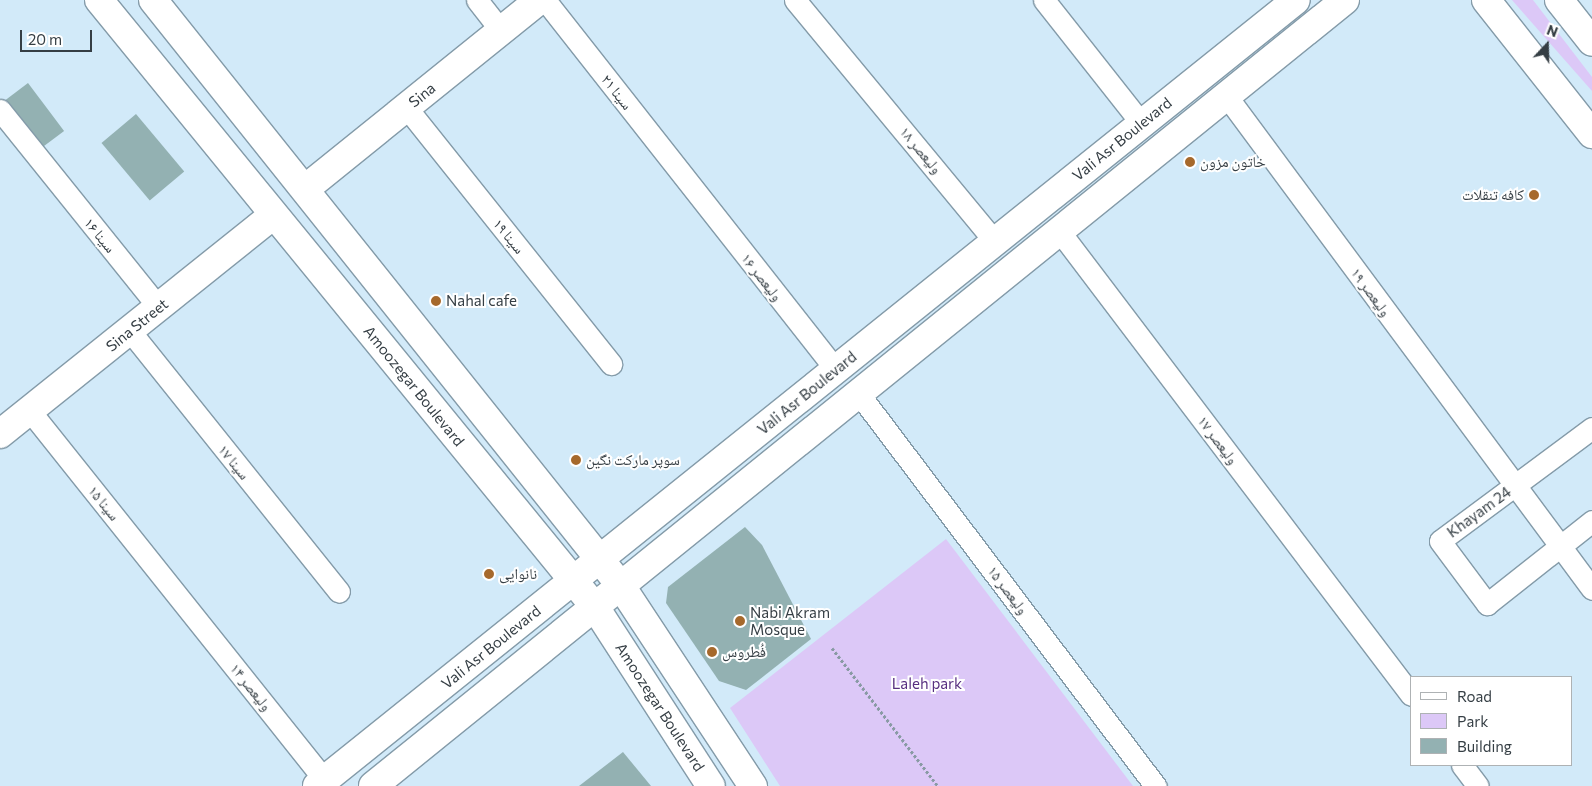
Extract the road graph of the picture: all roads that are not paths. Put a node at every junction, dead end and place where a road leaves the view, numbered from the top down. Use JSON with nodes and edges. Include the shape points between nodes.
{"nodes":[{"id":1,"x":99,"y":0,"type":"edge"},
{"id":2,"x":154,"y":0,"type":"edge"},
{"id":3,"x":477,"y":0,"type":"edge"},
{"id":4,"x":539,"y":0,"type":"edge"},
{"id":5,"x":545,"y":0,"type":"edge"},
{"id":6,"x":795,"y":0,"type":"edge"},
{"id":7,"x":1044,"y":0,"type":"edge"},
{"id":8,"x":1296,"y":0,"type":"edge"},
{"id":9,"x":1345,"y":0,"type":"edge"},
{"id":10,"x":1486,"y":0,"type":"edge"},
{"id":11,"x":1559,"y":0,"type":"edge"},
{"id":12,"x":501,"y":30,"type":"junction"},
{"id":13,"x":1592,"y":42,"type":"edge"},
{"id":14,"x":1228,"y":98,"type":"junction"},
{"id":15,"x":406,"y":107,"type":"junction"},
{"id":16,"x":0,"y":110,"type":"edge"},
{"id":17,"x":1142,"y":124,"type":"junction"},
{"id":18,"x":1592,"y":134,"type":"edge"},
{"id":19,"x":689,"y":183,"type":"joint"},
{"id":20,"x":305,"y":189,"type":"junction"},
{"id":21,"x":273,"y":215,"type":"junction"},
{"id":22,"x":1060,"y":232,"type":"junction"},
{"id":23,"x":996,"y":242,"type":"junction"},
{"id":24,"x":159,"y":308,"type":"junction"},
{"id":25,"x":130,"y":331,"type":"junction"},
{"id":26,"x":611,"y":364,"type":"dead end"},
{"id":27,"x":836,"y":370,"type":"junction"},
{"id":28,"x":859,"y":394,"type":"junction"},
{"id":29,"x":30,"y":411,"type":"junction"},
{"id":30,"x":1592,"y":428,"type":"edge"},
{"id":31,"x":0,"y":434,"type":"edge"},
{"id":32,"x":527,"y":468,"type":"junction"},
{"id":33,"x":1515,"y":486,"type":"junction"},
{"id":34,"x":499,"y":489,"type":"junction"},
{"id":35,"x":1592,"y":521,"type":"edge"},
{"id":36,"x":1559,"y":545,"type":"junction"},
{"id":37,"x":600,"y":559,"type":"junction"},
{"id":38,"x":573,"y":580,"type":"junction"},
{"id":39,"x":621,"y":586,"type":"junction"},
{"id":40,"x":1592,"y":589,"type":"edge"},
{"id":41,"x":339,"y":592,"type":"dead end"},
{"id":42,"x":178,"y":596,"type":"joint"},
{"id":43,"x":595,"y":607,"type":"junction"},
{"id":44,"x":1410,"y":694,"type":"edge"},
{"id":45,"x":1463,"y":766,"type":"edge"},
{"id":46,"x":321,"y":783,"type":"edge"},
{"id":47,"x":373,"y":786,"type":"edge"},
{"id":48,"x":711,"y":786,"type":"edge"},
{"id":49,"x":753,"y":786,"type":"edge"},
{"id":50,"x":1156,"y":786,"type":"edge"},
{"id":51,"x":1478,"y":786,"type":"edge"}],
"edges":[{"from":1,"to":21,"type":"main road","name":"Amoozegar Boulevard"},
{"from":2,"to":20,"type":"main road"},
{"from":3,"to":12,"type":"street"},
{"from":4,"to":12,"type":"main road","name":"Sina"},
{"from":5,"to":19,"type":"street","name":"سینا ۲۱"},
{"from":6,"to":23,"type":"street","name":"ولیعصر ۱۸"},
{"from":7,"to":17,"type":"street"},
{"from":8,"to":17,"type":"main road","name":"Vali Asr Boulevard"},
{"from":9,"to":14,"type":"main road"},
{"from":10,"to":18,"type":"main road"},
{"from":11,"to":13,"type":"main road"},
{"from":12,"to":15,"type":"main road","name":"Sina"},
{"from":14,"to":22,"type":"main road"},
{"from":14,"to":33,"type":"street","name":"ولیعصر ۱۹"},
{"from":15,"to":20,"type":"main road","name":"Sina"},
{"from":15,"to":26,"type":"street","name":"سینا ۱۹"},
{"from":16,"to":24,"type":"street","name":"سینا ۱۶"},
{"from":17,"to":23,"type":"main road","name":"Vali Asr Boulevard"},
{"from":19,"to":27,"type":"street","name":"ولیعصر ۱۶"},
{"from":20,"to":32,"type":"main road"},
{"from":21,"to":24,"type":"main road","name":"Sina Street"},
{"from":21,"to":34,"type":"main road","name":"Amoozegar Boulevard"},
{"from":22,"to":28,"type":"main road"},
{"from":22,"to":44,"type":"street","name":"ولیعصر ۱۷"},
{"from":23,"to":27,"type":"main road","name":"Vali Asr Boulevard"},
{"from":24,"to":25,"type":"main road","name":"Sina Street"},
{"from":25,"to":29,"type":"main road","name":"Sina Street"},
{"from":25,"to":41,"type":"street","name":"سینا ۱۷"},
{"from":27,"to":37,"type":"main road","name":"Vali Asr Boulevard"},
{"from":28,"to":39,"type":"main road"},
{"from":28,"to":50,"type":"street","name":"ولیعصر ۱۵"},
{"from":29,"to":31,"type":"main road","name":"Sina Street"},
{"from":29,"to":42,"type":"street","name":"سینا ۱۵"},
{"from":30,"to":33,"type":"street","name":"Khayam 24"},
{"from":32,"to":34,"type":"main road"},
{"from":32,"to":37,"type":"main road"},
{"from":33,"to":36,"type":"street","name":"ولیعصر ۱۹"},
{"from":33,"to":36,"type":"street","name":"Khayam 24","via":[[1440,541],[1487,604]]},
{"from":34,"to":38,"type":"main road","name":"Amoozegar Boulevard"},
{"from":35,"to":36,"type":"street","name":"Khayam 24"},
{"from":36,"to":40,"type":"street","name":"ولیعصر ۱۹"},
{"from":37,"to":38,"type":"main road","name":"Vali Asr Boulevard"},
{"from":37,"to":39,"type":"main road"},
{"from":38,"to":43,"type":"main road","name":"Amoozegar Boulevard"},
{"from":38,"to":46,"type":"main road","name":"Vali Asr Boulevard"},
{"from":39,"to":43,"type":"main road"},
{"from":39,"to":49,"type":"main road"},
{"from":42,"to":46,"type":"street","name":"ولیعصر ۱۴"},
{"from":43,"to":47,"type":"main road"},
{"from":43,"to":48,"type":"main road","name":"Amoozegar Boulevard"},
{"from":45,"to":51,"type":"street"}]}
